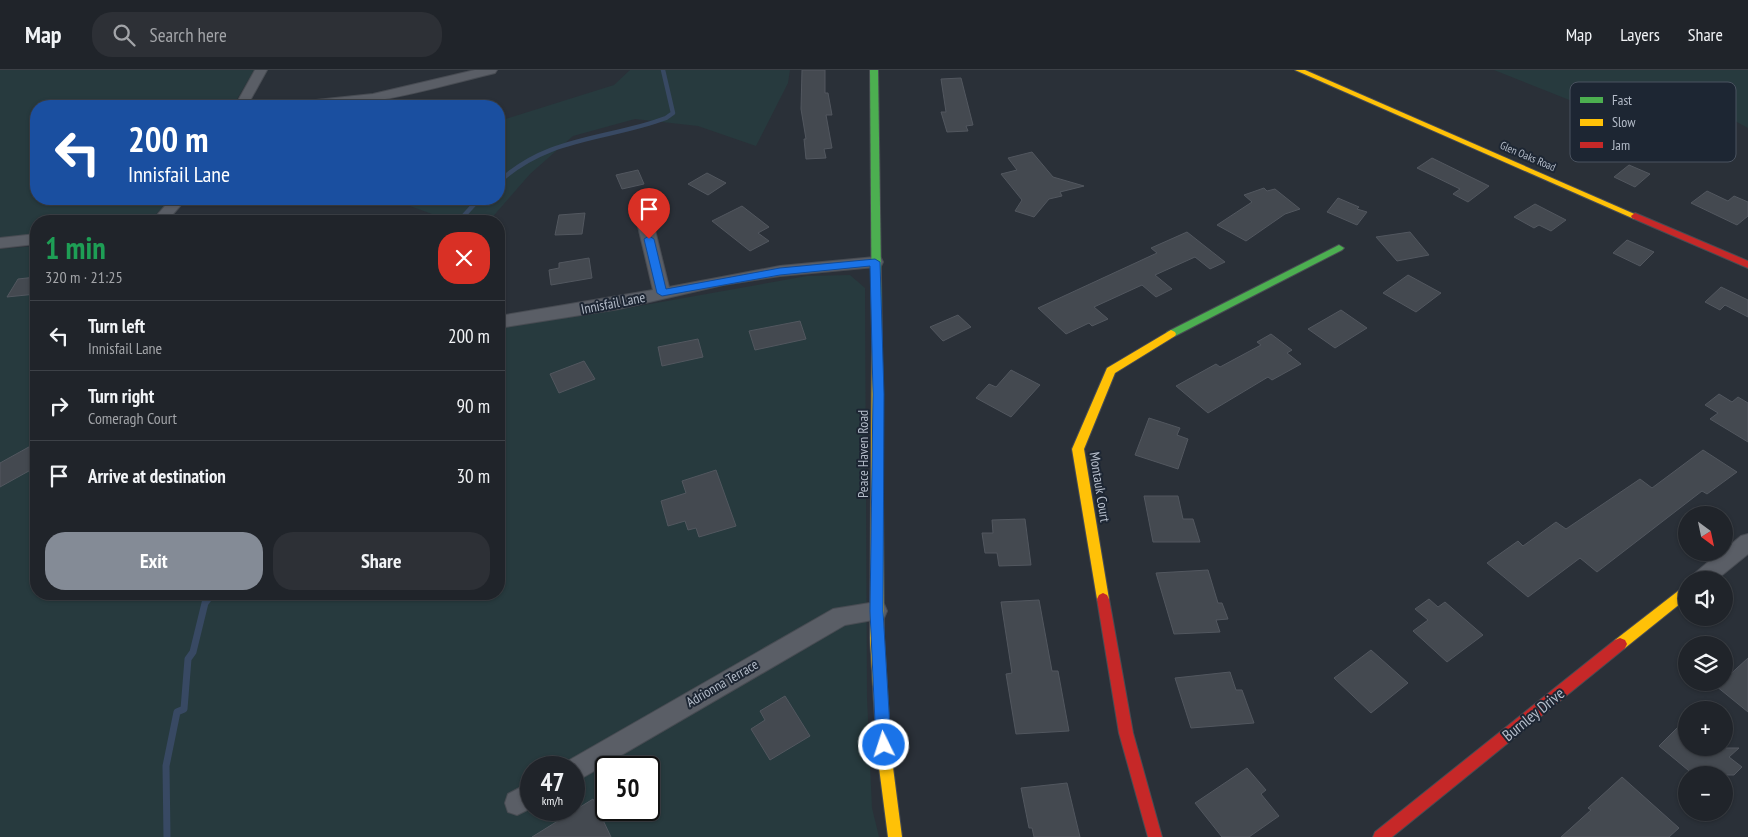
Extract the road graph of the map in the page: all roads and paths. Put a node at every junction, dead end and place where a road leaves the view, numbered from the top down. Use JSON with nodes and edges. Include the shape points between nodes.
{"nodes":[{"id":1,"x":261,"y":70,"type":"edge"},
{"id":2,"x":491,"y":70,"type":"edge"},
{"id":3,"x":874,"y":70,"type":"edge"},
{"id":4,"x":1299,"y":70,"type":"edge"},
{"id":5,"x":244,"y":100,"type":"edge"},
{"id":6,"x":354,"y":100,"type":"edge"},
{"id":7,"x":174,"y":205,"type":"edge"},
{"id":8,"x":165,"y":215,"type":"edge"},
{"id":9,"x":644,"y":222,"type":"dead end"},
{"id":10,"x":30,"y":239,"type":"edge"},
{"id":11,"x":0,"y":243,"type":"edge"},
{"id":12,"x":1339,"y":248,"type":"dead end"},
{"id":13,"x":875,"y":262,"type":"junction"},
{"id":14,"x":1748,"y":265,"type":"edge"},
{"id":15,"x":662,"y":293,"type":"junction"},
{"id":16,"x":505,"y":321,"type":"edge"},
{"id":17,"x":1748,"y":542,"type":"edge"},
{"id":18,"x":1712,"y":571,"type":"edge"},
{"id":19,"x":1678,"y":598,"type":"edge"},
{"id":20,"x":876,"y":611,"type":"junction"},
{"id":21,"x":585,"y":764,"type":"edge"},
{"id":22,"x":895,"y":837,"type":"edge"},
{"id":23,"x":1155,"y":837,"type":"edge"},
{"id":24,"x":1380,"y":837,"type":"edge"}],
"edges":[{"from":1,"to":5,"type":"street"},
{"from":2,"to":6,"type":"street"},
{"from":3,"to":13,"type":"street","name":"Peace Haven Road"},
{"from":4,"to":14,"type":"street","name":"Glen Oaks Road"},
{"from":7,"to":8,"type":"street"},
{"from":9,"to":15,"type":"street"},
{"from":10,"to":11,"type":"street"},
{"from":12,"to":23,"type":"street","name":"Montauk Court","via":[[1176,332],[1111,372],[1078,449],[1126,733]]},
{"from":13,"to":15,"type":"street","name":"Innisfail Lane","via":[[780,271]]},
{"from":13,"to":20,"type":"street","name":"Peace Haven Road","via":[[878,394]]},
{"from":15,"to":16,"type":"street","name":"Innisfail Lane"},
{"from":17,"to":18,"type":"street"},
{"from":19,"to":24,"type":"street","name":"Burnley Drive"},
{"from":20,"to":21,"type":"street","name":"Adrionna Terrace","via":[[841,616]]},
{"from":20,"to":22,"type":"street","name":"Peace Haven Road","via":[[882,730]]}]}
